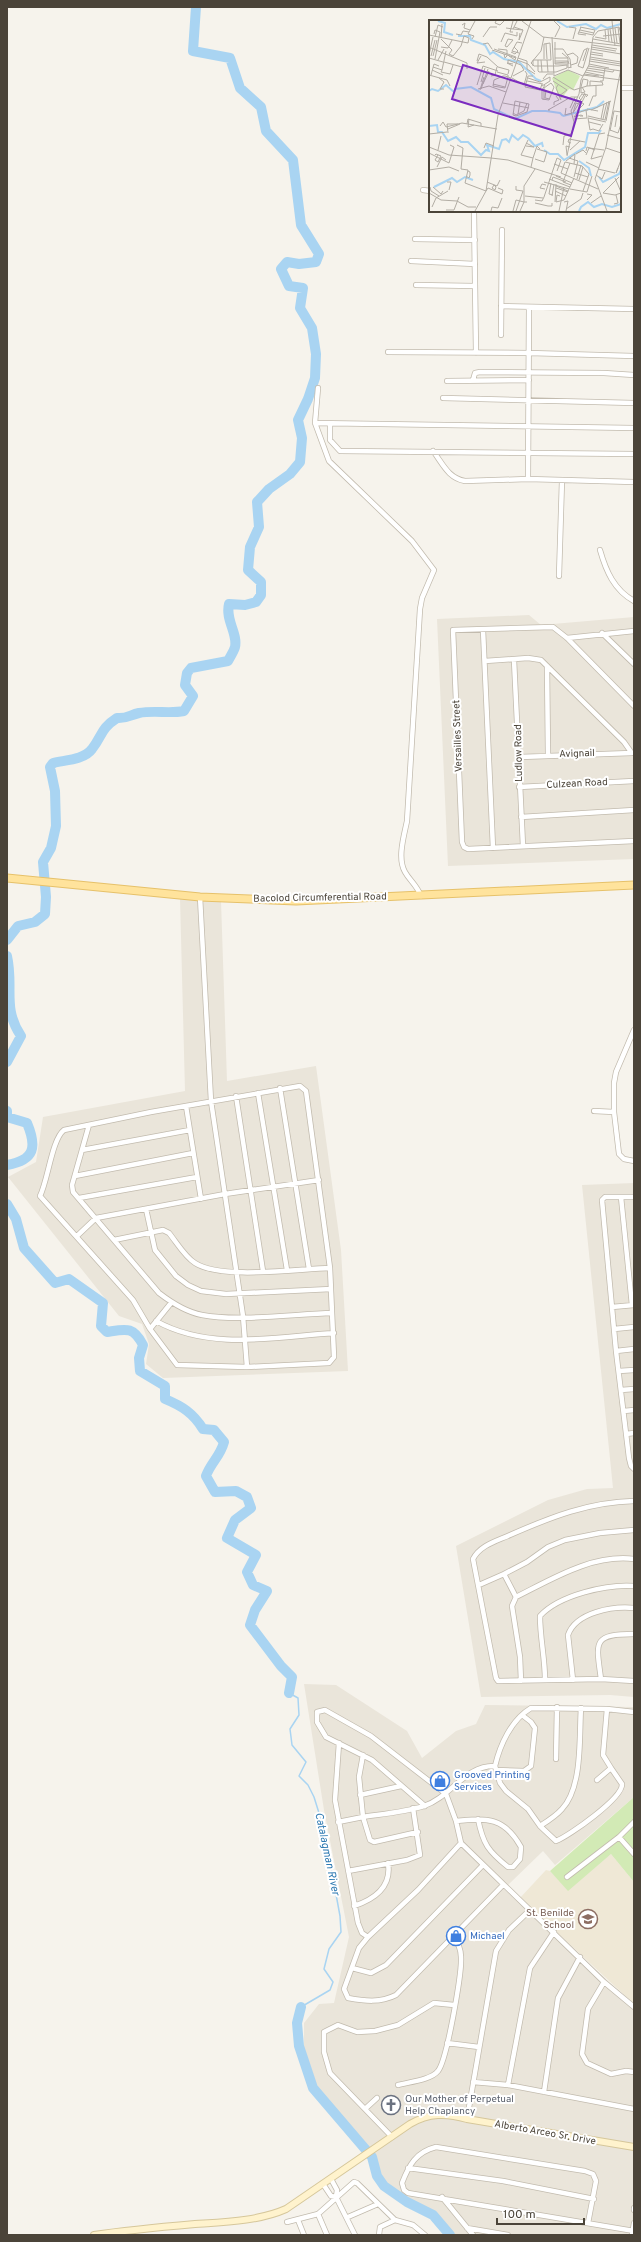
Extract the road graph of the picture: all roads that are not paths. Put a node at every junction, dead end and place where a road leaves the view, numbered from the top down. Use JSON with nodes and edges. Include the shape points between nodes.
{"nodes":[{"id":1,"x":621,"y":88,"type":"edge"},
{"id":2,"x":634,"y":88,"type":"edge"},
{"id":3,"x":423,"y":190,"type":"dead end"},
{"id":4,"x":429,"y":191,"type":"edge"},
{"id":5,"x":474,"y":212,"type":"edge"},
{"id":6,"x":502,"y":230,"type":"dead end"},
{"id":7,"x":414,"y":239,"type":"dead end"},
{"id":8,"x":474,"y":240,"type":"junction"},
{"id":9,"x":411,"y":262,"type":"dead end"},
{"id":10,"x":475,"y":264,"type":"junction"},
{"id":11,"x":416,"y":285,"type":"dead end"},
{"id":12,"x":475,"y":286,"type":"junction"},
{"id":13,"x":502,"y":306,"type":"junction"},
{"id":14,"x":529,"y":307,"type":"junction"},
{"id":15,"x":634,"y":309,"type":"edge"},
{"id":16,"x":501,"y":335,"type":"dead end"},
{"id":17,"x":388,"y":352,"type":"dead end"},
{"id":18,"x":476,"y":353,"type":"junction"},
{"id":19,"x":529,"y":353,"type":"junction"},
{"id":20,"x":634,"y":356,"type":"edge"},
{"id":21,"x":529,"y":371,"type":"junction"},
{"id":22,"x":634,"y":375,"type":"edge"},
{"id":23,"x":473,"y":380,"type":"junction"},
{"id":24,"x":529,"y":380,"type":"junction"},
{"id":25,"x":447,"y":381,"type":"dead end"},
{"id":26,"x":318,"y":388,"type":"dead end"},
{"id":27,"x":443,"y":398,"type":"dead end"},
{"id":28,"x":529,"y":399,"type":"junction"},
{"id":29,"x":634,"y":403,"type":"edge"},
{"id":30,"x":315,"y":423,"type":"junction"},
{"id":31,"x":330,"y":424,"type":"junction"},
{"id":32,"x":528,"y":427,"type":"junction"},
{"id":33,"x":634,"y":428,"type":"edge"},
{"id":34,"x":330,"y":440,"type":"junction"},
{"id":35,"x":322,"y":442,"type":"junction"},
{"id":36,"x":433,"y":451,"type":"junction"},
{"id":37,"x":527,"y":452,"type":"junction"},
{"id":38,"x":634,"y":454,"type":"edge"},
{"id":39,"x":528,"y":479,"type":"junction"},
{"id":40,"x":562,"y":480,"type":"junction"},
{"id":41,"x":634,"y":482,"type":"edge"},
{"id":42,"x":600,"y":550,"type":"dead end"},
{"id":43,"x":559,"y":576,"type":"dead end"},
{"id":44,"x":634,"y":601,"type":"edge"},
{"id":45,"x":483,"y":630,"type":"junction"},
{"id":46,"x":634,"y":631,"type":"edge"},
{"id":47,"x":602,"y":633,"type":"junction"},
{"id":48,"x":567,"y":638,"type":"junction"},
{"id":49,"x":514,"y":660,"type":"junction"},
{"id":50,"x":632,"y":660,"type":"edge"},
{"id":51,"x":485,"y":661,"type":"junction"},
{"id":52,"x":634,"y":664,"type":"edge"},
{"id":53,"x":547,"y":666,"type":"junction"},
{"id":54,"x":634,"y":706,"type":"edge"},
{"id":55,"x":632,"y":752,"type":"edge"},
{"id":56,"x":548,"y":755,"type":"junction"},
{"id":57,"x":520,"y":757,"type":"junction"},
{"id":58,"x":634,"y":781,"type":"edge"},
{"id":59,"x":519,"y":787,"type":"junction"},
{"id":60,"x":634,"y":810,"type":"edge"},
{"id":61,"x":521,"y":816,"type":"junction"},
{"id":62,"x":634,"y":841,"type":"edge"},
{"id":63,"x":523,"y":846,"type":"junction"},
{"id":64,"x":493,"y":848,"type":"junction"},
{"id":65,"x":7,"y":878,"type":"edge"},
{"id":66,"x":634,"y":885,"type":"edge"},
{"id":67,"x":421,"y":896,"type":"junction"},
{"id":68,"x":200,"y":897,"type":"junction"},
{"id":69,"x":634,"y":1030,"type":"edge"},
{"id":70,"x":280,"y":1088,"type":"junction"},
{"id":71,"x":258,"y":1093,"type":"junction"},
{"id":72,"x":236,"y":1096,"type":"junction"},
{"id":73,"x":211,"y":1101,"type":"junction"},
{"id":74,"x":186,"y":1106,"type":"junction"},
{"id":75,"x":594,"y":1111,"type":"dead end"},
{"id":76,"x":614,"y":1112,"type":"junction"},
{"id":77,"x":89,"y":1125,"type":"junction"},
{"id":78,"x":190,"y":1130,"type":"junction"},
{"id":79,"x":82,"y":1150,"type":"junction"},
{"id":80,"x":193,"y":1153,"type":"junction"},
{"id":81,"x":634,"y":1162,"type":"edge"},
{"id":82,"x":75,"y":1176,"type":"junction"},
{"id":83,"x":197,"y":1177,"type":"junction"},
{"id":84,"x":319,"y":1180,"type":"junction"},
{"id":85,"x":297,"y":1184,"type":"junction"},
{"id":86,"x":274,"y":1188,"type":"junction"},
{"id":87,"x":251,"y":1191,"type":"junction"},
{"id":88,"x":225,"y":1194,"type":"junction"},
{"id":89,"x":621,"y":1197,"type":"junction"},
{"id":90,"x":634,"y":1197,"type":"edge"},
{"id":91,"x":79,"y":1198,"type":"junction"},
{"id":92,"x":201,"y":1199,"type":"junction"},
{"id":93,"x":146,"y":1209,"type":"junction"},
{"id":94,"x":96,"y":1218,"type":"junction"},
{"id":95,"x":150,"y":1232,"type":"junction"},
{"id":96,"x":77,"y":1236,"type":"junction"},
{"id":97,"x":114,"y":1240,"type":"junction"},
{"id":98,"x":330,"y":1268,"type":"junction"},
{"id":99,"x":309,"y":1269,"type":"junction"},
{"id":100,"x":287,"y":1270,"type":"junction"},
{"id":101,"x":263,"y":1271,"type":"junction"},
{"id":102,"x":237,"y":1272,"type":"junction"},
{"id":103,"x":331,"y":1289,"type":"junction"},
{"id":104,"x":240,"y":1294,"type":"junction"},
{"id":105,"x":171,"y":1303,"type":"junction"},
{"id":106,"x":633,"y":1305,"type":"edge"},
{"id":107,"x":612,"y":1307,"type":"junction"},
{"id":108,"x":332,"y":1313,"type":"junction"},
{"id":109,"x":243,"y":1316,"type":"junction"},
{"id":110,"x":156,"y":1321,"type":"junction"},
{"id":111,"x":634,"y":1327,"type":"edge"},
{"id":112,"x":150,"y":1329,"type":"junction"},
{"id":113,"x":614,"y":1330,"type":"junction"},
{"id":114,"x":334,"y":1333,"type":"junction"},
{"id":115,"x":246,"y":1339,"type":"junction"},
{"id":116,"x":634,"y":1349,"type":"edge"},
{"id":117,"x":616,"y":1351,"type":"junction"},
{"id":118,"x":246,"y":1368,"type":"junction"},
{"id":119,"x":634,"y":1370,"type":"edge"},
{"id":120,"x":619,"y":1371,"type":"junction"},
{"id":121,"x":634,"y":1389,"type":"edge"},
{"id":122,"x":621,"y":1390,"type":"junction"},
{"id":123,"x":634,"y":1410,"type":"edge"},
{"id":124,"x":624,"y":1411,"type":"junction"},
{"id":125,"x":634,"y":1433,"type":"edge"},
{"id":126,"x":626,"y":1434,"type":"junction"},
{"id":127,"x":631,"y":1458,"type":"edge"},
{"id":128,"x":634,"y":1469,"type":"edge"},
{"id":129,"x":634,"y":1501,"type":"edge"},
{"id":130,"x":634,"y":1530,"type":"edge"},
{"id":131,"x":634,"y":1559,"type":"edge"},
{"id":132,"x":504,"y":1574,"type":"junction"},
{"id":133,"x":479,"y":1585,"type":"junction"},
{"id":134,"x":634,"y":1586,"type":"edge"},
{"id":135,"x":516,"y":1597,"type":"junction"},
{"id":136,"x":634,"y":1608,"type":"edge"},
{"id":137,"x":634,"y":1634,"type":"edge"},
{"id":138,"x":600,"y":1679,"type":"junction"},
{"id":139,"x":545,"y":1680,"type":"junction"},
{"id":140,"x":573,"y":1680,"type":"junction"},
{"id":141,"x":521,"y":1681,"type":"junction"},
{"id":142,"x":634,"y":1681,"type":"edge"},
{"id":143,"x":557,"y":1707,"type":"junction"},
{"id":144,"x":581,"y":1708,"type":"junction"},
{"id":145,"x":607,"y":1709,"type":"junction"},
{"id":146,"x":634,"y":1712,"type":"edge"},
{"id":147,"x":522,"y":1715,"type":"junction"},
{"id":148,"x":339,"y":1743,"type":"junction"},
{"id":149,"x":363,"y":1755,"type":"junction"},
{"id":150,"x":556,"y":1759,"type":"dead end"},
{"id":151,"x":496,"y":1768,"type":"junction"},
{"id":152,"x":611,"y":1768,"type":"junction"},
{"id":153,"x":597,"y":1780,"type":"dead end"},
{"id":154,"x":401,"y":1786,"type":"junction"},
{"id":155,"x":446,"y":1794,"type":"junction"},
{"id":156,"x":360,"y":1795,"type":"junction"},
{"id":157,"x":425,"y":1806,"type":"junction"},
{"id":158,"x":413,"y":1808,"type":"junction"},
{"id":159,"x":363,"y":1817,"type":"junction"},
{"id":160,"x":478,"y":1819,"type":"junction"},
{"id":161,"x":456,"y":1821,"type":"junction"},
{"id":162,"x":338,"y":1822,"type":"junction"},
{"id":163,"x":634,"y":1822,"type":"edge"},
{"id":164,"x":540,"y":1826,"type":"junction"},
{"id":165,"x":418,"y":1832,"type":"junction"},
{"id":166,"x":619,"y":1837,"type":"junction"},
{"id":167,"x":461,"y":1842,"type":"junction"},
{"id":168,"x":634,"y":1854,"type":"edge"},
{"id":169,"x":388,"y":1863,"type":"junction"},
{"id":170,"x":483,"y":1865,"type":"junction"},
{"id":171,"x":348,"y":1870,"type":"junction"},
{"id":172,"x":567,"y":1877,"type":"dead end"},
{"id":173,"x":503,"y":1885,"type":"junction"},
{"id":174,"x":354,"y":1906,"type":"junction"},
{"id":175,"x":530,"y":1910,"type":"junction"},
{"id":176,"x":554,"y":1932,"type":"junction"},
{"id":177,"x":368,"y":1937,"type":"junction"},
{"id":178,"x":454,"y":1937,"type":"junction"},
{"id":179,"x":580,"y":1957,"type":"junction"},
{"id":180,"x":352,"y":1968,"type":"junction"},
{"id":181,"x":604,"y":1982,"type":"junction"},
{"id":182,"x":454,"y":2005,"type":"junction"},
{"id":183,"x":634,"y":2007,"type":"edge"},
{"id":184,"x":447,"y":2043,"type":"junction"},
{"id":185,"x":479,"y":2047,"type":"junction"},
{"id":186,"x":634,"y":2072,"type":"edge"},
{"id":187,"x":473,"y":2082,"type":"junction"},
{"id":188,"x":398,"y":2085,"type":"dead end"},
{"id":189,"x":508,"y":2086,"type":"junction"},
{"id":190,"x":544,"y":2092,"type":"junction"},
{"id":191,"x":377,"y":2098,"type":"dead end"},
{"id":192,"x":365,"y":2109,"type":"junction"},
{"id":193,"x":634,"y":2109,"type":"edge"},
{"id":194,"x":467,"y":2119,"type":"junction"},
{"id":195,"x":392,"y":2137,"type":"junction"},
{"id":196,"x":634,"y":2147,"type":"edge"},
{"id":197,"x":408,"y":2168,"type":"junction"},
{"id":198,"x":331,"y":2179,"type":"junction"},
{"id":199,"x":323,"y":2184,"type":"junction"},
{"id":200,"x":336,"y":2197,"type":"junction"},
{"id":201,"x":442,"y":2197,"type":"junction"},
{"id":202,"x":594,"y":2199,"type":"junction"},
{"id":203,"x":378,"y":2204,"type":"junction"},
{"id":204,"x":318,"y":2214,"type":"junction"},
{"id":205,"x":348,"y":2217,"type":"junction"},
{"id":206,"x":298,"y":2220,"type":"junction"},
{"id":207,"x":395,"y":2220,"type":"junction"},
{"id":208,"x":287,"y":2222,"type":"dead end"},
{"id":209,"x":588,"y":2223,"type":"junction"},
{"id":210,"x":634,"y":2223,"type":"edge"},
{"id":211,"x":467,"y":2228,"type":"junction"},
{"id":212,"x":633,"y":2232,"type":"edge"},
{"id":213,"x":424,"y":2233,"type":"edge"},
{"id":214,"x":94,"y":2235,"type":"edge"},
{"id":215,"x":304,"y":2235,"type":"edge"},
{"id":216,"x":327,"y":2235,"type":"edge"},
{"id":217,"x":355,"y":2235,"type":"edge"},
{"id":218,"x":379,"y":2235,"type":"edge"},
{"id":219,"x":416,"y":2235,"type":"edge"},
{"id":220,"x":473,"y":2235,"type":"edge"},
{"id":221,"x":508,"y":2235,"type":"edge"}],
"edges":[{"from":1,"to":2,"type":"street"},
{"from":3,"to":4,"type":"street"},
{"from":5,"to":8,"type":"street"},
{"from":6,"to":13,"type":"street"},
{"from":7,"to":8,"type":"street"},
{"from":8,"to":10,"type":"street"},
{"from":9,"to":10,"type":"street"},
{"from":10,"to":12,"type":"street"},
{"from":11,"to":12,"type":"street"},
{"from":12,"to":18,"type":"street"},
{"from":13,"to":14,"type":"street"},
{"from":13,"to":16,"type":"street"},
{"from":14,"to":15,"type":"street"},
{"from":14,"to":19,"type":"street"},
{"from":17,"to":18,"type":"street"},
{"from":18,"to":19,"type":"street"},
{"from":19,"to":20,"type":"street"},
{"from":19,"to":21,"type":"street"},
{"from":21,"to":22,"type":"street"},
{"from":21,"to":23,"type":"street","via":[[480,372],[475,374]]},
{"from":21,"to":24,"type":"street"},
{"from":23,"to":24,"type":"street"},
{"from":23,"to":25,"type":"street"},
{"from":24,"to":28,"type":"street"},
{"from":26,"to":30,"type":"street"},
{"from":27,"to":28,"type":"street"},
{"from":28,"to":29,"type":"street"},
{"from":28,"to":32,"type":"street"},
{"from":30,"to":31,"type":"street"},
{"from":30,"to":35,"type":"street"},
{"from":31,"to":32,"type":"street"},
{"from":31,"to":34,"type":"street"},
{"from":32,"to":33,"type":"street"},
{"from":32,"to":37,"type":"street"},
{"from":34,"to":35,"type":"street"},
{"from":34,"to":36,"type":"street","via":[[340,451]]},
{"from":35,"to":67,"type":"street","via":[[335,469],[412,542],[434,570],[422,598],[407,821],[402,853],[402,866],[417,885]]},
{"from":36,"to":37,"type":"street"},
{"from":36,"to":39,"type":"street","via":[[450,475],[456,479]]},
{"from":37,"to":38,"type":"street"},
{"from":37,"to":39,"type":"street"},
{"from":39,"to":40,"type":"street"},
{"from":40,"to":41,"type":"street"},
{"from":40,"to":43,"type":"street"},
{"from":42,"to":44,"type":"street","via":[[616,586]]},
{"from":45,"to":48,"type":"street","via":[[553,627]]},
{"from":45,"to":51,"type":"street"},
{"from":45,"to":64,"type":"street","name":"Versailles Street","via":[[453,630],[462,842],[468,849]]},
{"from":46,"to":47,"type":"street"},
{"from":47,"to":48,"type":"street"},
{"from":47,"to":50,"type":"street"},
{"from":48,"to":54,"type":"street"},
{"from":49,"to":51,"type":"street"},
{"from":49,"to":53,"type":"street","via":[[535,658]]},
{"from":49,"to":57,"type":"street","name":"Ludlow Road"},
{"from":50,"to":52,"type":"street"},
{"from":51,"to":64,"type":"street"},
{"from":53,"to":55,"type":"street"},
{"from":53,"to":56,"type":"street"},
{"from":55,"to":56,"type":"street","name":"Avignail"},
{"from":56,"to":57,"type":"street","name":"Avignail"},
{"from":57,"to":59,"type":"street","name":"Ludlow Road"},
{"from":58,"to":59,"type":"street","name":"Culzean Road"},
{"from":59,"to":61,"type":"street","name":"Ludlow Road"},
{"from":60,"to":61,"type":"street"},
{"from":61,"to":63,"type":"street","name":"Ludlow Road"},
{"from":62,"to":63,"type":"street"},
{"from":63,"to":64,"type":"street"},
{"from":65,"to":68,"type":"main road","name":"Bacolod Circumferential Road"},
{"from":66,"to":67,"type":"main road","name":"Bacolod Circumferential Road"},
{"from":67,"to":68,"type":"main road","name":"Bacolod Circumferential Road","via":[[296,901]]},
{"from":68,"to":73,"type":"street"},
{"from":69,"to":76,"type":"street","via":[[616,1072]]},
{"from":70,"to":71,"type":"street"},
{"from":70,"to":84,"type":"street","via":[[300,1086],[306,1091]]},
{"from":70,"to":85,"type":"street"},
{"from":71,"to":72,"type":"street"},
{"from":71,"to":86,"type":"street"},
{"from":72,"to":73,"type":"street"},
{"from":72,"to":87,"type":"street"},
{"from":73,"to":74,"type":"street"},
{"from":73,"to":88,"type":"street"},
{"from":74,"to":77,"type":"street"},
{"from":74,"to":78,"type":"street"},
{"from":75,"to":76,"type":"street"},
{"from":76,"to":81,"type":"street","via":[[619,1154],[624,1159]]},
{"from":77,"to":79,"type":"street"},
{"from":77,"to":96,"type":"street","via":[[60,1133],[40,1196]]},
{"from":78,"to":79,"type":"street"},
{"from":78,"to":80,"type":"street"},
{"from":79,"to":82,"type":"street"},
{"from":80,"to":82,"type":"street"},
{"from":80,"to":83,"type":"street"},
{"from":82,"to":91,"type":"street","via":[[72,1189]]},
{"from":83,"to":91,"type":"street"},
{"from":83,"to":92,"type":"street"},
{"from":84,"to":85,"type":"street"},
{"from":84,"to":98,"type":"street"},
{"from":85,"to":86,"type":"street"},
{"from":85,"to":99,"type":"street"},
{"from":86,"to":87,"type":"street"},
{"from":86,"to":100,"type":"street"},
{"from":87,"to":88,"type":"street"},
{"from":87,"to":101,"type":"street"},
{"from":88,"to":92,"type":"street"},
{"from":88,"to":102,"type":"street"},
{"from":89,"to":90,"type":"street"},
{"from":89,"to":106,"type":"street"},
{"from":89,"to":107,"type":"street","via":[[605,1197],[602,1200]]},
{"from":91,"to":94,"type":"street"},
{"from":92,"to":93,"type":"street"},
{"from":93,"to":94,"type":"street"},
{"from":93,"to":95,"type":"street"},
{"from":94,"to":96,"type":"street"},
{"from":94,"to":97,"type":"street"},
{"from":95,"to":97,"type":"street"},
{"from":95,"to":102,"type":"street","via":[[163,1230],[169,1233],[194,1263],[205,1268]]},
{"from":95,"to":104,"type":"street","via":[[155,1250],[163,1262],[188,1286],[210,1293]]},
{"from":96,"to":112,"type":"street","via":[[132,1300]]},
{"from":97,"to":105,"type":"street","via":[[159,1293]]},
{"from":98,"to":99,"type":"street"},
{"from":98,"to":103,"type":"street"},
{"from":99,"to":100,"type":"street"},
{"from":100,"to":101,"type":"street"},
{"from":101,"to":102,"type":"street"},
{"from":102,"to":104,"type":"street"},
{"from":103,"to":104,"type":"street"},
{"from":103,"to":108,"type":"street"},
{"from":104,"to":109,"type":"street"},
{"from":105,"to":109,"type":"street","via":[[202,1315]]},
{"from":105,"to":110,"type":"street"},
{"from":106,"to":107,"type":"street"},
{"from":107,"to":113,"type":"street"},
{"from":108,"to":109,"type":"street"},
{"from":108,"to":114,"type":"street"},
{"from":109,"to":115,"type":"street"},
{"from":110,"to":112,"type":"street"},
{"from":110,"to":115,"type":"street","via":[[193,1337],[216,1340]]},
{"from":111,"to":113,"type":"street"},
{"from":112,"to":118,"type":"street","via":[[178,1365]]},
{"from":113,"to":117,"type":"street"},
{"from":114,"to":115,"type":"street"},
{"from":114,"to":118,"type":"street","via":[[334,1357],[329,1363]]},
{"from":115,"to":118,"type":"street"},
{"from":116,"to":117,"type":"street"},
{"from":117,"to":120,"type":"street"},
{"from":119,"to":120,"type":"street"},
{"from":120,"to":122,"type":"street"},
{"from":121,"to":122,"type":"street"},
{"from":122,"to":124,"type":"street"},
{"from":123,"to":124,"type":"street"},
{"from":124,"to":126,"type":"street"},
{"from":125,"to":126,"type":"street"},
{"from":126,"to":127,"type":"street"},
{"from":127,"to":128,"type":"street","via":[[631,1466]]},
{"from":129,"to":133,"type":"street","via":[[597,1504],[557,1515],[481,1548],[473,1559]]},
{"from":130,"to":132,"type":"street","via":[[565,1540],[548,1546],[527,1562]]},
{"from":131,"to":135,"type":"street","via":[[599,1561],[577,1568]]},
{"from":132,"to":133,"type":"street"},
{"from":132,"to":135,"type":"street"},
{"from":133,"to":141,"type":"street","via":[[496,1678],[503,1682]]},
{"from":134,"to":139,"type":"street","via":[[618,1584],[584,1592],[545,1610],[540,1616],[545,1653]]},
{"from":135,"to":141,"type":"street","via":[[512,1606]]},
{"from":136,"to":140,"type":"street","via":[[608,1608],[575,1623],[570,1628],[568,1635]]},
{"from":137,"to":138,"type":"street","via":[[612,1634],[601,1639],[597,1646]]},
{"from":138,"to":140,"type":"street"},
{"from":138,"to":142,"type":"street"},
{"from":139,"to":140,"type":"street"},
{"from":139,"to":141,"type":"street"},
{"from":143,"to":144,"type":"street"},
{"from":143,"to":147,"type":"street","via":[[531,1708]]},
{"from":143,"to":150,"type":"street"},
{"from":144,"to":145,"type":"street"},
{"from":144,"to":164,"type":"street","via":[[578,1762],[573,1791],[563,1808]]},
{"from":145,"to":146,"type":"street"},
{"from":145,"to":152,"type":"street","via":[[604,1755]]},
{"from":147,"to":151,"type":"street","via":[[500,1746]]},
{"from":147,"to":151,"type":"street","via":[[535,1728],[531,1766],[524,1771]]},
{"from":148,"to":149,"type":"street"},
{"from":148,"to":155,"type":"street","via":[[326,1737],[320,1729],[316,1718],[319,1710],[325,1710],[371,1736]]},
{"from":148,"to":162,"type":"street","via":[[335,1783]]},
{"from":149,"to":154,"type":"street"},
{"from":149,"to":156,"type":"street","via":[[359,1777]]},
{"from":151,"to":155,"type":"street","via":[[482,1767],[472,1772]]},
{"from":151,"to":164,"type":"street","via":[[500,1783],[506,1791],[528,1809]]},
{"from":152,"to":153,"type":"street"},
{"from":152,"to":164,"type":"street","via":[[623,1786],[604,1807],[556,1841]]},
{"from":154,"to":156,"type":"street"},
{"from":154,"to":157,"type":"street"},
{"from":155,"to":157,"type":"street"},
{"from":155,"to":161,"type":"street"},
{"from":156,"to":159,"type":"street"},
{"from":157,"to":158,"type":"street"},
{"from":158,"to":159,"type":"street"},
{"from":158,"to":165,"type":"street"},
{"from":159,"to":162,"type":"street"},
{"from":159,"to":165,"type":"street","via":[[370,1840],[374,1842]]},
{"from":160,"to":160,"type":"street","via":[[495,1821],[503,1825],[514,1837],[521,1850],[520,1859],[513,1867],[508,1867],[486,1846]]},
{"from":160,"to":161,"type":"street"},
{"from":161,"to":167,"type":"street"},
{"from":162,"to":171,"type":"street"},
{"from":163,"to":166,"type":"street"},
{"from":165,"to":169,"type":"street","via":[[420,1855]]},
{"from":166,"to":168,"type":"street"},
{"from":166,"to":172,"type":"street"},
{"from":167,"to":170,"type":"street"},
{"from":167,"to":177,"type":"street","via":[[418,1890]]},
{"from":169,"to":171,"type":"street"},
{"from":169,"to":174,"type":"street","via":[[389,1879],[386,1886],[376,1896]]},
{"from":170,"to":173,"type":"street"},
{"from":170,"to":180,"type":"street","via":[[386,1965],[371,1973]]},
{"from":171,"to":174,"type":"street"},
{"from":173,"to":175,"type":"street"},
{"from":173,"to":178,"type":"street"},
{"from":174,"to":177,"type":"street","via":[[362,1933]]},
{"from":175,"to":176,"type":"street"},
{"from":175,"to":185,"type":"street","via":[[509,1930],[496,1951]]},
{"from":176,"to":179,"type":"street"},
{"from":176,"to":189,"type":"street","via":[[530,1968]]},
{"from":177,"to":180,"type":"street","via":[[359,1948]]},
{"from":178,"to":180,"type":"street","via":[[396,1995],[386,2000],[367,2002],[348,1998],[344,1989]]},
{"from":178,"to":182,"type":"street","via":[[460,1948],[461,1958]]},
{"from":179,"to":181,"type":"street"},
{"from":179,"to":190,"type":"street","via":[[558,1998]]},
{"from":181,"to":183,"type":"street"},
{"from":181,"to":186,"type":"street","via":[[588,2009],[582,2054],[587,2063],[611,2074]]},
{"from":182,"to":184,"type":"street"},
{"from":182,"to":192,"type":"street","via":[[434,2003],[398,2025],[375,2031],[357,2032],[338,2026],[329,2028],[323,2036],[330,2073]]},
{"from":184,"to":185,"type":"street"},
{"from":184,"to":188,"type":"street","via":[[435,2075]]},
{"from":185,"to":187,"type":"street"},
{"from":187,"to":189,"type":"street"},
{"from":187,"to":194,"type":"street"},
{"from":189,"to":190,"type":"street"},
{"from":190,"to":193,"type":"street"},
{"from":191,"to":192,"type":"street"},
{"from":192,"to":195,"type":"street"},
{"from":194,"to":195,"type":"street","name":"Alberto Arceo Sr. Drive","via":[[450,2114],[420,2118]]},
{"from":194,"to":196,"type":"street","name":"Alberto Arceo Sr. Drive"},
{"from":195,"to":198,"type":"street","name":"Alberto Arceo Sr. Drive"},
{"from":197,"to":201,"type":"street","via":[[402,2183],[404,2190],[408,2193]]},
{"from":197,"to":202,"type":"street","via":[[503,2181]]},
{"from":197,"to":202,"type":"street","via":[[412,2160],[436,2146],[585,2171],[593,2174],[596,2181]]},
{"from":198,"to":199,"type":"street"},
{"from":198,"to":200,"type":"street","via":[[338,2190]]},
{"from":199,"to":200,"type":"street","via":[[331,2196]]},
{"from":199,"to":214,"type":"street","via":[[278,2213]]},
{"from":200,"to":203,"type":"street","via":[[354,2182]]},
{"from":200,"to":204,"type":"street"},
{"from":200,"to":205,"type":"street"},
{"from":201,"to":209,"type":"street"},
{"from":201,"to":211,"type":"street"},
{"from":202,"to":209,"type":"street"},
{"from":203,"to":205,"type":"street"},
{"from":203,"to":207,"type":"street"},
{"from":204,"to":206,"type":"street"},
{"from":204,"to":216,"type":"street"},
{"from":205,"to":217,"type":"street"},
{"from":206,"to":208,"type":"street"},
{"from":206,"to":215,"type":"street"},
{"from":207,"to":213,"type":"street","via":[[413,2225]]},
{"from":207,"to":218,"type":"street","via":[[380,2227]]},
{"from":209,"to":212,"type":"street"},
{"from":210,"to":212,"type":"street"},
{"from":211,"to":220,"type":"street"},
{"from":211,"to":221,"type":"street"},
{"from":213,"to":219,"type":"street"}]}
